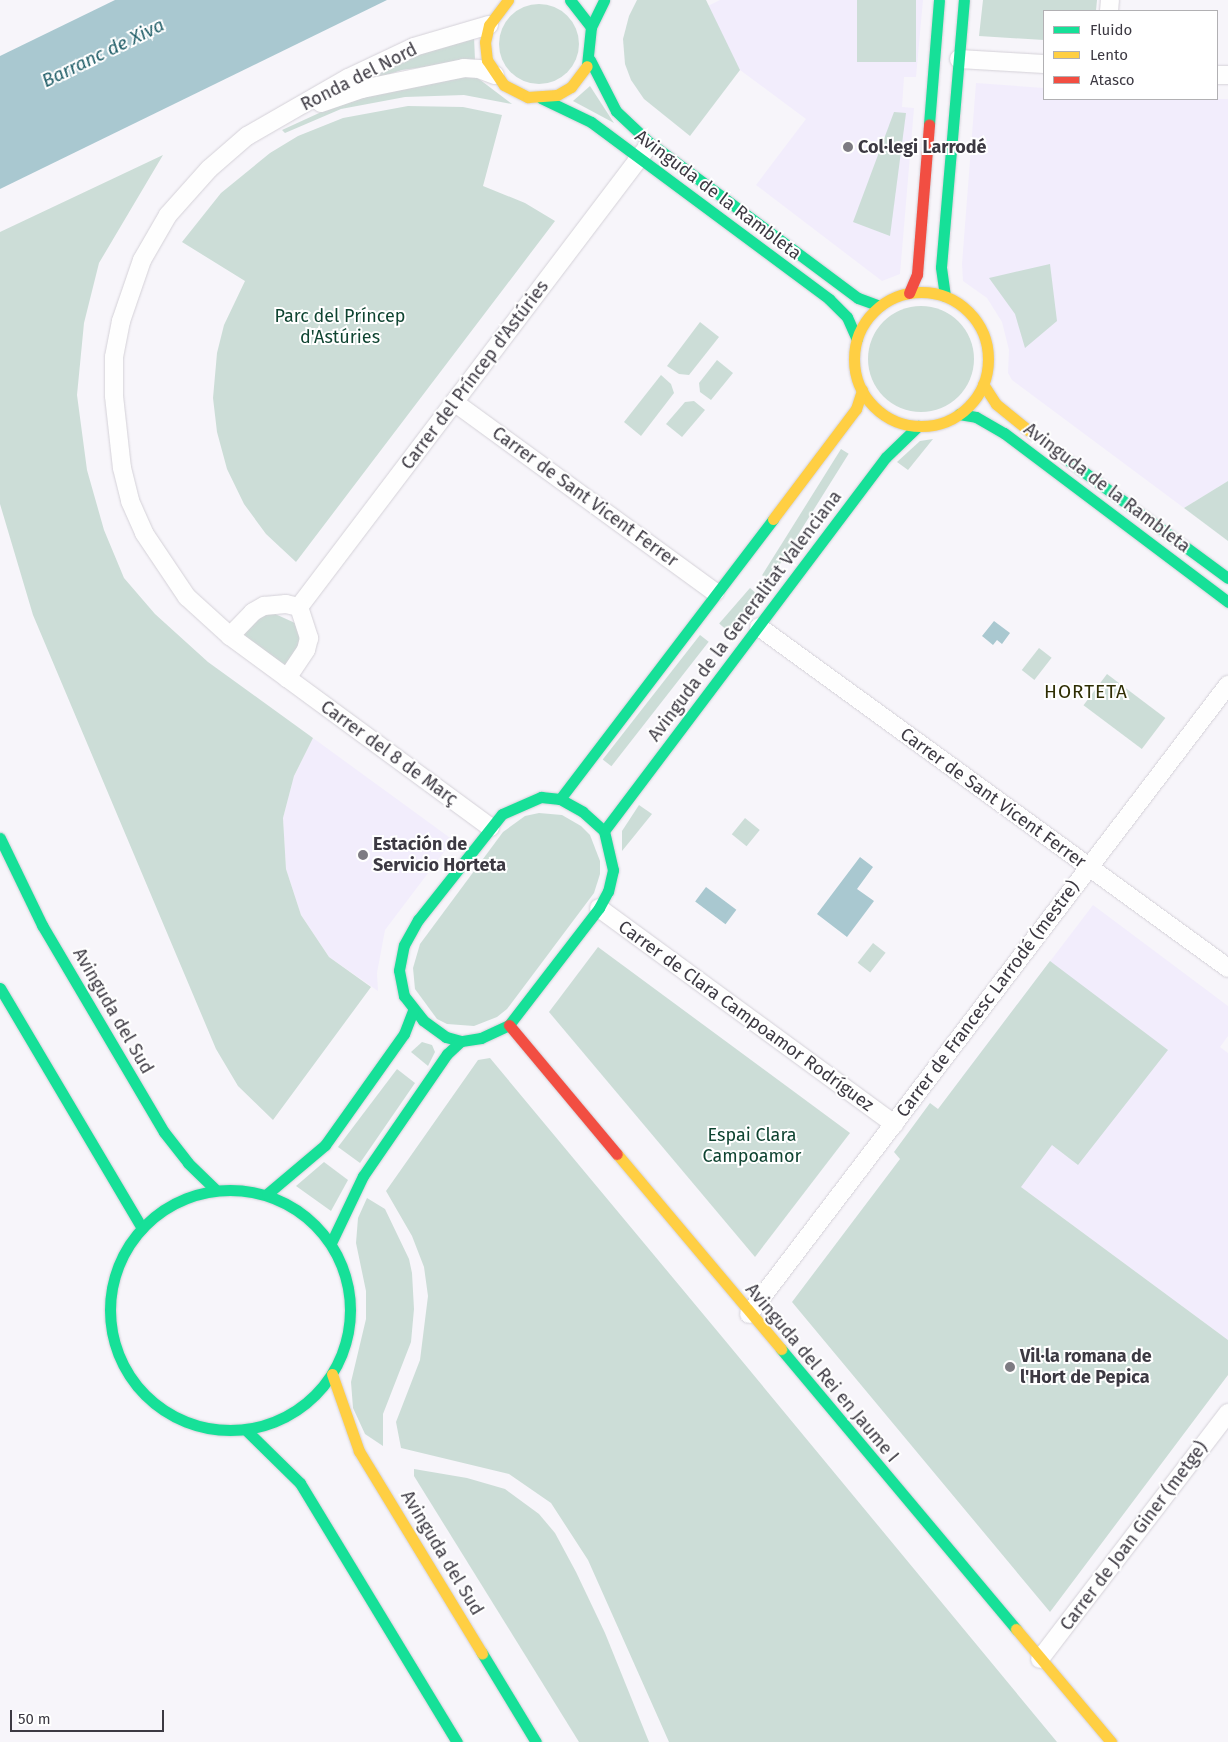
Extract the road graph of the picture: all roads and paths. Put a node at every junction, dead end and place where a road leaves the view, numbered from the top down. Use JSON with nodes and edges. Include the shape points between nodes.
{"nodes":[{"id":1,"x":508,"y":0,"type":"edge"},
{"id":2,"x":570,"y":0,"type":"edge"},
{"id":3,"x":604,"y":0,"type":"edge"},
{"id":4,"x":939,"y":0,"type":"edge"},
{"id":5,"x":964,"y":0,"type":"edge"},
{"id":6,"x":489,"y":25,"type":"junction"},
{"id":7,"x":591,"y":28,"type":"junction"},
{"id":8,"x":959,"y":59,"type":"junction"},
{"id":9,"x":590,"y":60,"type":"junction"},
{"id":10,"x":1043,"y":64,"type":"edge"},
{"id":11,"x":495,"y":75,"type":"junction"},
{"id":12,"x":540,"y":98,"type":"junction"},
{"id":13,"x":287,"y":114,"type":"junction"},
{"id":14,"x":650,"y":143,"type":"junction"},
{"id":15,"x":639,"y":158,"type":"junction"},
{"id":16,"x":909,"y":293,"type":"junction"},
{"id":17,"x":945,"y":296,"type":"junction"},
{"id":18,"x":880,"y":306,"type":"junction"},
{"id":19,"x":857,"y":340,"type":"junction"},
{"id":20,"x":983,"y":384,"type":"junction"},
{"id":21,"x":862,"y":390,"type":"junction"},
{"id":22,"x":454,"y":402,"type":"junction"},
{"id":23,"x":959,"y":414,"type":"junction"},
{"id":24,"x":918,"y":426,"type":"junction"},
{"id":25,"x":1228,"y":578,"type":"edge"},
{"id":26,"x":715,"y":592,"type":"junction"},
{"id":27,"x":1228,"y":602,"type":"edge"},
{"id":28,"x":299,"y":608,"type":"junction"},
{"id":29,"x":758,"y":627,"type":"junction"},
{"id":30,"x":230,"y":636,"type":"junction"},
{"id":31,"x":288,"y":678,"type":"junction"},
{"id":32,"x":1228,"y":685,"type":"edge"},
{"id":33,"x":560,"y":800,"type":"junction"},
{"id":34,"x":490,"y":827,"type":"junction"},
{"id":35,"x":604,"y":831,"type":"junction"},
{"id":36,"x":0,"y":838,"type":"edge"},
{"id":37,"x":1088,"y":867,"type":"junction"},
{"id":38,"x":599,"y":908,"type":"junction"},
{"id":39,"x":1228,"y":968,"type":"edge"},
{"id":40,"x":0,"y":988,"type":"edge"},
{"id":41,"x":414,"y":1011,"type":"junction"},
{"id":42,"x":508,"y":1025,"type":"junction"},
{"id":43,"x":461,"y":1041,"type":"junction"},
{"id":44,"x":894,"y":1124,"type":"junction"},
{"id":45,"x":215,"y":1190,"type":"junction"},
{"id":46,"x":267,"y":1194,"type":"junction"},
{"id":47,"x":142,"y":1228,"type":"junction"},
{"id":48,"x":331,"y":1243,"type":"junction"},
{"id":49,"x":749,"y":1314,"type":"junction"},
{"id":50,"x":332,"y":1374,"type":"junction"},
{"id":51,"x":1228,"y":1413,"type":"edge"},
{"id":52,"x":246,"y":1430,"type":"junction"},
{"id":53,"x":1040,"y":1659,"type":"junction"},
{"id":54,"x":457,"y":1742,"type":"edge"},
{"id":55,"x":536,"y":1742,"type":"edge"},
{"id":56,"x":1111,"y":1742,"type":"edge"}],
"edges":[{"from":1,"to":6,"type":"street"},
{"from":2,"to":7,"type":"street"},
{"from":3,"to":7,"type":"street"},
{"from":4,"to":16,"type":"street","via":[[917,274]]},
{"from":5,"to":8,"type":"street"},
{"from":6,"to":11,"type":"street","via":[[485,42],[487,60]]},
{"from":6,"to":13,"type":"street","name":"Ronda del Nord","via":[[414,47],[348,78]]},
{"from":7,"to":9,"type":"street"},
{"from":8,"to":10,"type":"street"},
{"from":8,"to":17,"type":"street","via":[[941,267]]},
{"from":9,"to":12,"type":"street","via":[[583,75],[571,87],[557,95]]},
{"from":9,"to":14,"type":"street","name":"Avinguda de la Rambleta","via":[[616,111]]},
{"from":11,"to":12,"type":"street","name":"Avinguda de la Rambleta","via":[[515,92]]},
{"from":11,"to":13,"type":"street","name":"Ronda del Nord","via":[[472,68],[420,76],[362,89]]},
{"from":12,"to":15,"type":"street","name":"Avinguda de la Rambleta","via":[[591,122]]},
{"from":13,"to":30,"type":"street","name":"Ronda del Nord","via":[[234,147],[194,184],[168,215],[142,260],[132,286],[114,357],[116,432],[130,501],[169,574],[198,609]]},
{"from":14,"to":15,"type":"street","name":"Carrer del Príncep d'Astúries"},
{"from":14,"to":18,"type":"street","name":"Avinguda de la Rambleta","via":[[858,298]]},
{"from":15,"to":19,"type":"street","name":"Avinguda de la Rambleta","via":[[829,299],[847,317]]},
{"from":15,"to":22,"type":"street","name":"Carrer del Príncep d'Astúries"},
{"from":16,"to":17,"type":"street"},
{"from":16,"to":18,"type":"street"},
{"from":17,"to":20,"type":"street","via":[[965,308],[983,333],[988,363]]},
{"from":18,"to":19,"type":"street","via":[[866,321]]},
{"from":19,"to":21,"type":"street","via":[[854,359]]},
{"from":20,"to":23,"type":"street","via":[[974,400]]},
{"from":20,"to":25,"type":"street","name":"Avinguda de la Rambleta","via":[[1001,408]]},
{"from":21,"to":24,"type":"street","via":[[878,411],[895,421]]},
{"from":21,"to":26,"type":"street","name":"Avinguda de la Generalitat Valenciana","via":[[856,409]]},
{"from":22,"to":26,"type":"street","name":"Carrer de Sant Vicent Ferrer"},
{"from":22,"to":28,"type":"street","name":"Carrer del Príncep d'Astúries"},
{"from":23,"to":24,"type":"street","via":[[942,422]]},
{"from":23,"to":27,"type":"street","name":"Avinguda de la Rambleta","via":[[976,417],[1004,433]]},
{"from":24,"to":29,"type":"street","name":"Avinguda de la Generalitat Valenciana","via":[[886,457]]},
{"from":26,"to":33,"type":"street","name":"Avinguda de la Generalitat Valenciana"},
{"from":28,"to":30,"type":"street","via":[[286,604],[264,606],[253,612]]},
{"from":28,"to":31,"type":"street","via":[[309,638],[306,650]]},
{"from":29,"to":35,"type":"street","name":"Avinguda de la Generalitat Valenciana"},
{"from":29,"to":37,"type":"street","name":"Carrer de Sant Vicent Ferrer"},
{"from":30,"to":31,"type":"street","name":"Carrer del 8 de Març"},
{"from":31,"to":34,"type":"street","name":"Carrer del 8 de Març"},
{"from":32,"to":37,"type":"street","name":"Carrer de Francesc Larrodé (mestre)"},
{"from":33,"to":34,"type":"street","via":[[541,797],[520,804],[502,814]]},
{"from":33,"to":35,"type":"street","via":[[583,812]]},
{"from":34,"to":41,"type":"street","via":[[418,920],[404,945],[399,964],[400,983]]},
{"from":35,"to":38,"type":"street","via":[[613,870],[608,891]]},
{"from":36,"to":45,"type":"street","name":"Avinguda del Sud","via":[[42,925],[164,1132]]},
{"from":37,"to":39,"type":"street","name":"Carrer de Sant Vicent Ferrer"},
{"from":37,"to":44,"type":"street","name":"Carrer de Francesc Larrodé (mestre)"},
{"from":38,"to":42,"type":"street"},
{"from":38,"to":44,"type":"street","name":"Carrer de Clara Campoamor Rodríguez"},
{"from":40,"to":47,"type":"street"},
{"from":41,"to":43,"type":"street","via":[[432,1029]]},
{"from":41,"to":46,"type":"street","via":[[404,1034],[325,1145]]},
{"from":42,"to":43,"type":"street","via":[[481,1038]]},
{"from":42,"to":49,"type":"street","name":"Avinguda del Rei en Jaume I"},
{"from":43,"to":48,"type":"street","via":[[442,1060],[363,1176]]},
{"from":44,"to":49,"type":"street","name":"Carrer de Francesc Larrodé (mestre)"},
{"from":45,"to":46,"type":"street","via":[[242,1189]]},
{"from":45,"to":47,"type":"street","via":[[175,1202]]},
{"from":46,"to":48,"type":"street","via":[[303,1213]]},
{"from":47,"to":52,"type":"street","via":[[123,1254],[112,1286],[110,1318],[116,1351],[137,1386],[167,1413],[205,1428]]},
{"from":48,"to":50,"type":"street","via":[[346,1274],[351,1308],[346,1342]]},
{"from":49,"to":53,"type":"street","name":"Avinguda del Rei en Jaume I"},
{"from":50,"to":52,"type":"street","via":[[309,1401],[280,1420]]},
{"from":50,"to":55,"type":"street","name":"Avinguda del Sud","via":[[359,1451]]},
{"from":51,"to":53,"type":"street","name":"Carrer de Joan Giner (metge)"},
{"from":52,"to":54,"type":"street","via":[[300,1483]]},
{"from":53,"to":56,"type":"street","name":"Avinguda del Rei en Jaume I"}]}
